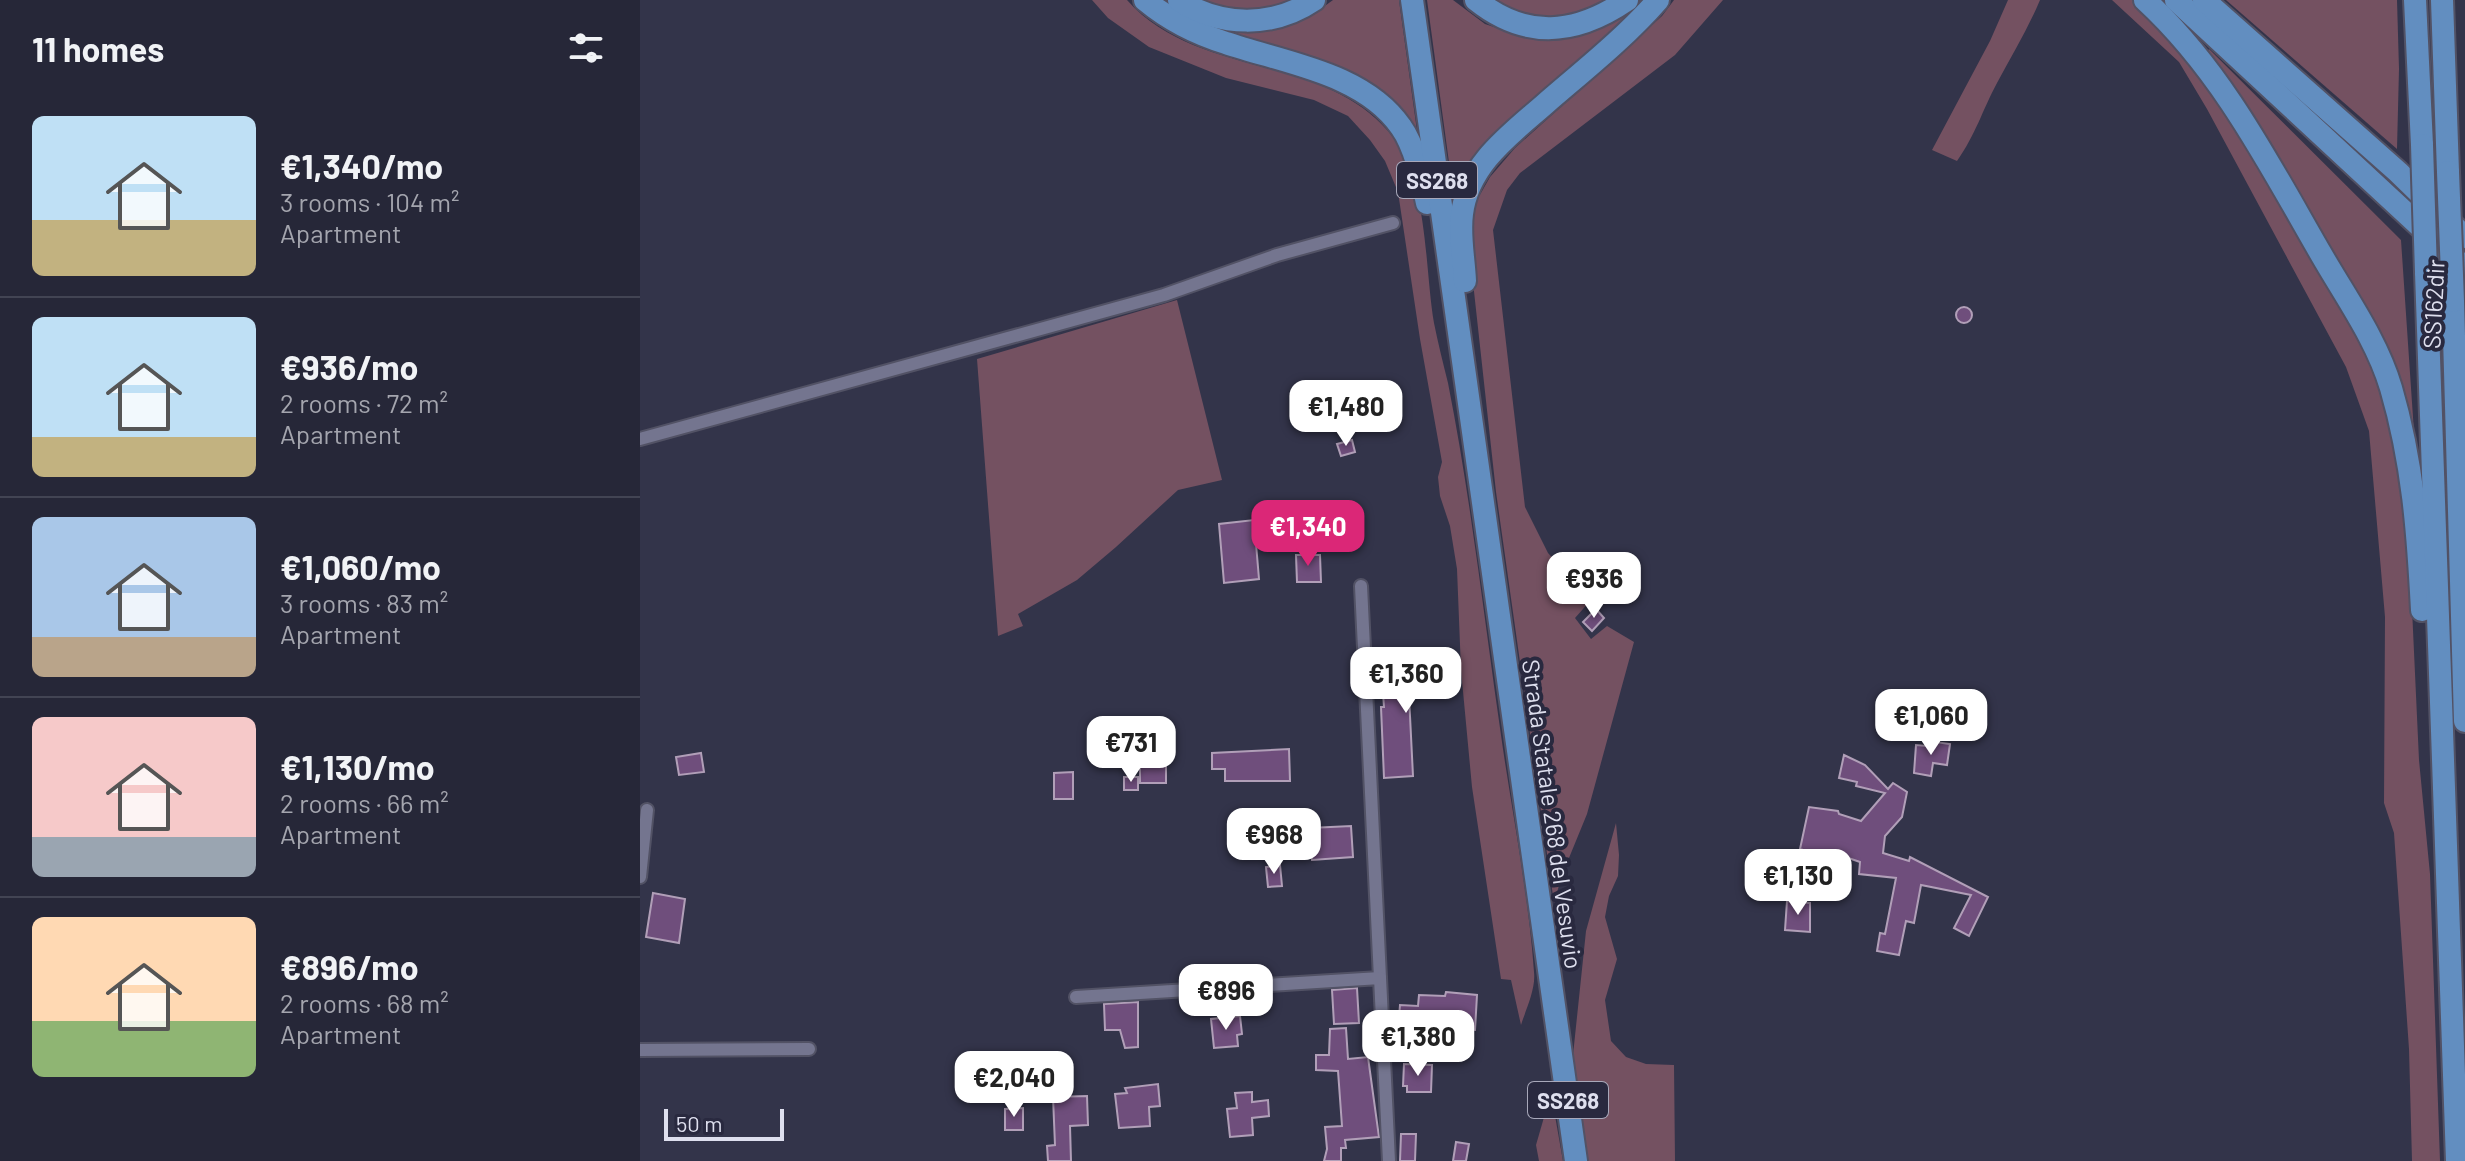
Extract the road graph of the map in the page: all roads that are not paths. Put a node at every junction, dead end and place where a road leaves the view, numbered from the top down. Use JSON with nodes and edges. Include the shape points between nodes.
{"nodes":[{"id":1,"x":1145,"y":0,"type":"edge"},
{"id":2,"x":1179,"y":0,"type":"edge"},
{"id":3,"x":1314,"y":0,"type":"edge"},
{"id":4,"x":1412,"y":0,"type":"edge"},
{"id":5,"x":1476,"y":0,"type":"edge"},
{"id":6,"x":1627,"y":0,"type":"edge"},
{"id":7,"x":1658,"y":0,"type":"edge"},
{"id":8,"x":2145,"y":0,"type":"edge"},
{"id":9,"x":2176,"y":0,"type":"edge"},
{"id":10,"x":2204,"y":0,"type":"edge"},
{"id":11,"x":2415,"y":0,"type":"edge"},
{"id":12,"x":2442,"y":0,"type":"edge"},
{"id":13,"x":2398,"y":172,"type":"junction"},
{"id":14,"x":2465,"y":205,"type":"edge"},
{"id":15,"x":2465,"y":222,"type":"edge"},
{"id":16,"x":1393,"y":223,"type":"dead end"},
{"id":17,"x":2464,"y":251,"type":"edge"},
{"id":18,"x":2458,"y":305,"type":"junction"},
{"id":19,"x":1462,"y":361,"type":"junction"},
{"id":20,"x":1470,"y":414,"type":"junction"},
{"id":21,"x":640,"y":439,"type":"edge"},
{"id":22,"x":1361,"y":586,"type":"dead end"},
{"id":23,"x":2464,"y":634,"type":"edge"},
{"id":24,"x":2465,"y":721,"type":"edge"},
{"id":25,"x":2443,"y":809,"type":"junction"},
{"id":26,"x":647,"y":810,"type":"dead end"},
{"id":27,"x":640,"y":877,"type":"edge"},
{"id":28,"x":1380,"y":978,"type":"junction"},
{"id":29,"x":1076,"y":997,"type":"dead end"},
{"id":30,"x":809,"y":1049,"type":"dead end"},
{"id":31,"x":640,"y":1050,"type":"edge"},
{"id":32,"x":1389,"y":1161,"type":"edge"},
{"id":33,"x":1576,"y":1161,"type":"edge"},
{"id":34,"x":2457,"y":1161,"type":"edge"}],
"edges":[{"from":1,"to":19,"type":"highway","via":[[1210,37],[1346,83],[1380,103],[1403,128],[1424,184],[1443,294]]},
{"from":2,"to":3,"type":"highway","via":[[1215,18],[1248,22],[1287,14]]},
{"from":4,"to":19,"type":"highway","name":"Strada Statale 268 del Vesuvio","number":"SS268"},
{"from":5,"to":6,"type":"highway","via":[[1490,11],[1537,28],[1577,26]]},
{"from":7,"to":20,"type":"highway","via":[[1504,137],[1471,186],[1461,236]]},
{"from":8,"to":25,"type":"highway","via":[[2194,50],[2234,104],[2370,338],[2390,384],[2416,507],[2431,771]]},
{"from":9,"to":17,"type":"highway","via":[[2383,191]]},
{"from":10,"to":13,"type":"highway"},
{"from":11,"to":25,"type":"highway","bridge":true},
{"from":12,"to":18,"type":"highway","bridge":true},
{"from":13,"to":15,"type":"highway","via":[[2438,195]]},
{"from":13,"to":17,"type":"highway"},
{"from":14,"to":17,"type":"highway","name":"SS162dir"},
{"from":16,"to":21,"type":"street","via":[[1277,255],[1134,304]]},
{"from":17,"to":18,"type":"highway","name":"SS162dir"},
{"from":18,"to":23,"type":"highway","name":"SS162dir","via":[[2455,364]]},
{"from":19,"to":20,"type":"highway","name":"Strada Statale 268 del Vesuvio","number":"SS268"},
{"from":20,"to":33,"type":"highway","name":"Strada Statale 268 del Vesuvio","number":"SS268"},
{"from":22,"to":28,"type":"street"},
{"from":23,"to":24,"type":"highway","name":"SS162dir"},
{"from":25,"to":34,"type":"highway"},
{"from":26,"to":27,"type":"street"},
{"from":28,"to":29,"type":"street"},
{"from":28,"to":32,"type":"street"},
{"from":30,"to":31,"type":"street"}]}
